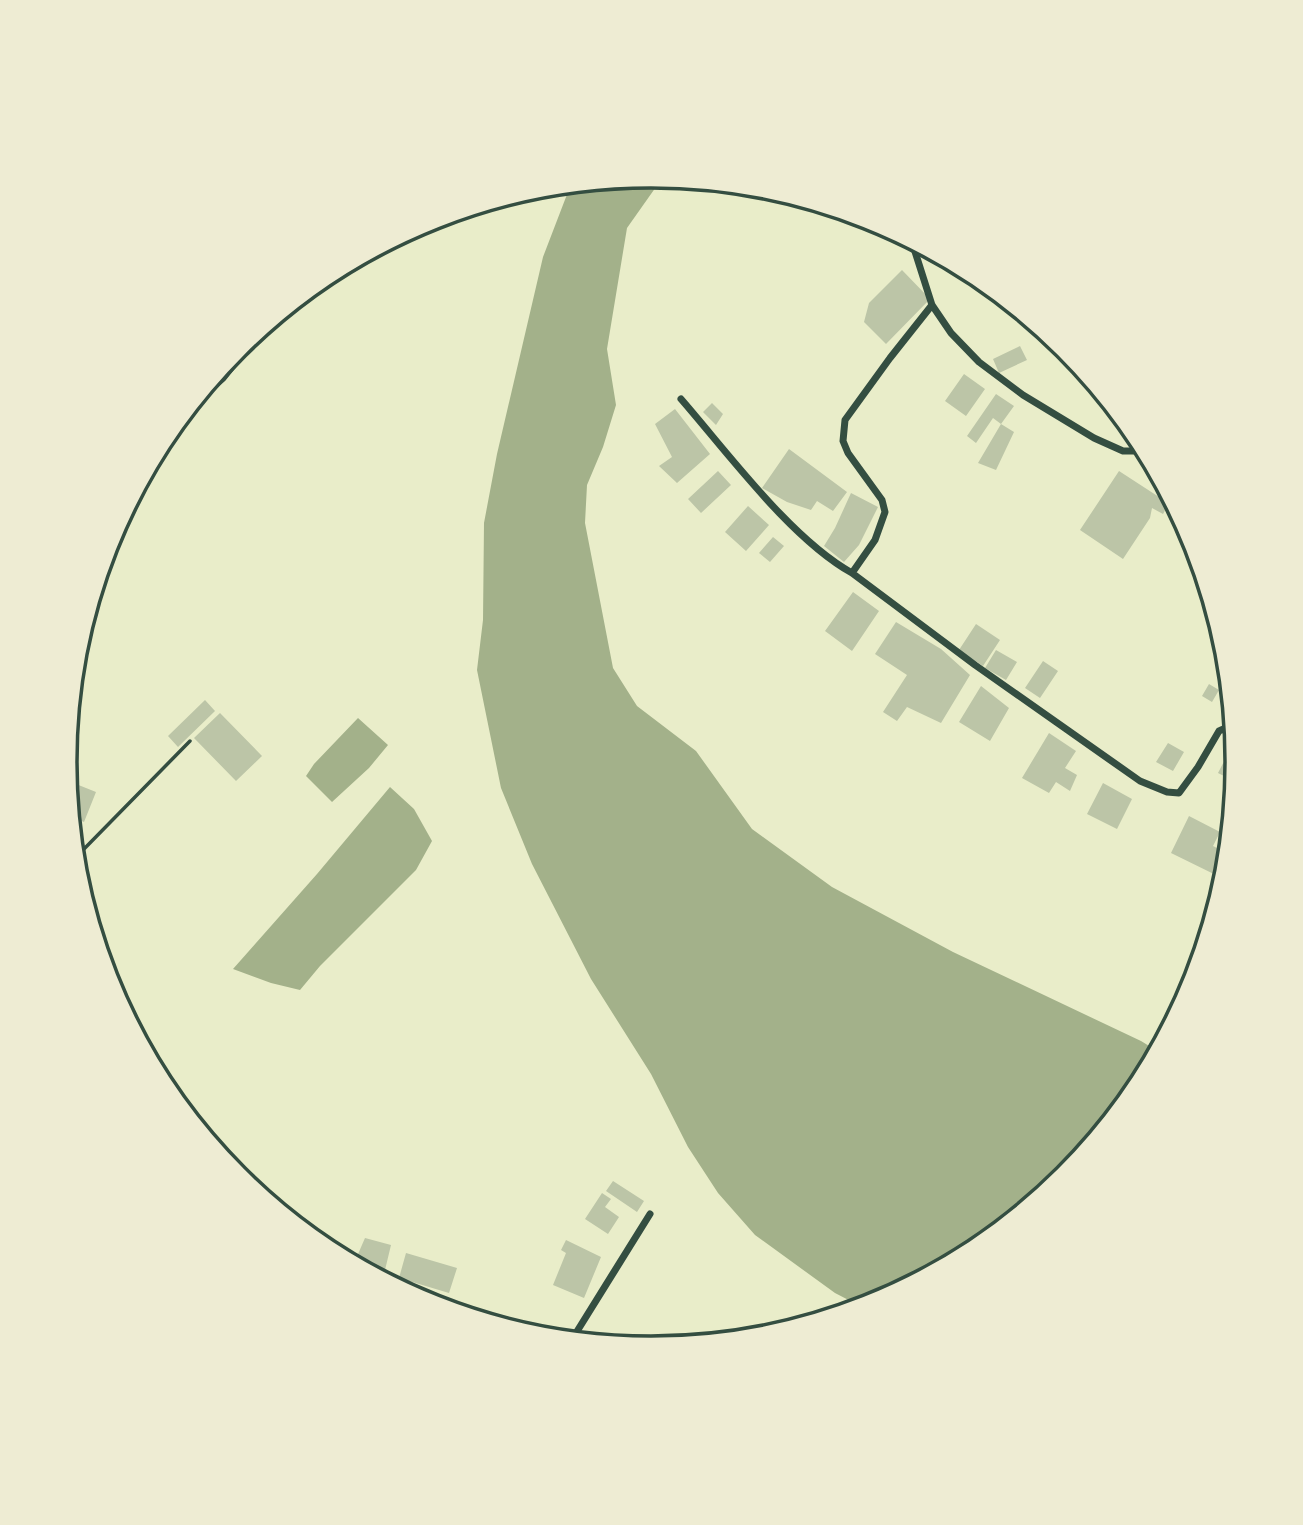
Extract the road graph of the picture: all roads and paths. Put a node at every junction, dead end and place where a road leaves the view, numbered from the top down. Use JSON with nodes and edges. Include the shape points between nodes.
{"nodes":[{"id":1,"x":915,"y":252,"type":"edge"},
{"id":2,"x":932,"y":306,"type":"junction"},
{"id":3,"x":681,"y":400,"type":"dead end"},
{"id":4,"x":1134,"y":451,"type":"edge"},
{"id":5,"x":852,"y":573,"type":"junction"},
{"id":6,"x":1225,"y":728,"type":"edge"},
{"id":7,"x":190,"y":741,"type":"dead end"},
{"id":8,"x":84,"y":849,"type":"edge"},
{"id":9,"x":650,"y":1214,"type":"dead end"},
{"id":10,"x":577,"y":1332,"type":"edge"}],
"edges":[{"from":1,"to":2,"type":"street"},
{"from":2,"to":4,"type":"street","via":[[979,362],[1023,395],[1094,438]]},
{"from":2,"to":5,"type":"street","via":[[845,420],[843,441],[848,453],[882,500],[885,512],[875,540]]},
{"from":3,"to":5,"type":"street","via":[[779,511]]},
{"from":5,"to":6,"type":"street","via":[[1140,781],[1179,793]]},
{"from":7,"to":8,"type":"lane"},
{"from":9,"to":10,"type":"street"}]}
